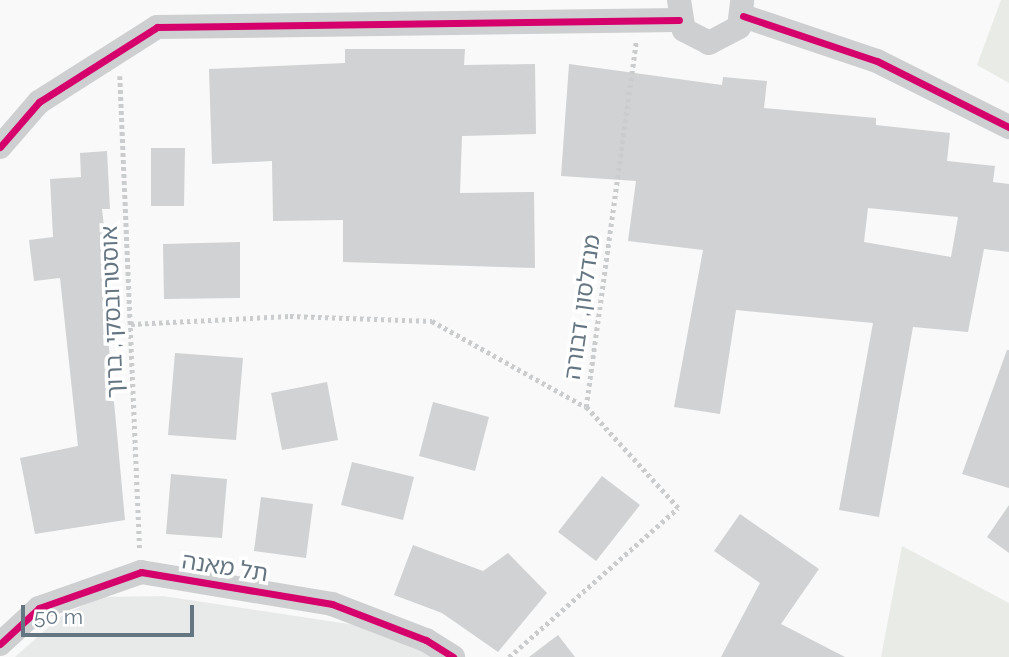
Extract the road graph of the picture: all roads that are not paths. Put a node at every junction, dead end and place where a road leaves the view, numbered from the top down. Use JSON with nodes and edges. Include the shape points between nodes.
{"nodes":[{"id":1,"x":742,"y":8,"type":"edge"},
{"id":2,"x":679,"y":10,"type":"edge"},
{"id":3,"x":1009,"y":128,"type":"edge"},
{"id":4,"x":0,"y":147,"type":"edge"},
{"id":5,"x":0,"y":644,"type":"edge"},
{"id":6,"x":453,"y":657,"type":"edge"}],
"edges":[{"from":1,"to":2,"type":"street","via":[[731,36],[709,43],[692,38]]},
{"from":1,"to":3,"type":"street","via":[[877,61]]},
{"from":2,"to":4,"type":"street","via":[[639,20],[157,27],[39,102]]},
{"from":5,"to":6,"type":"street","name":"תל מאנה","via":[[39,608],[141,572],[332,604],[426,640]]}]}
